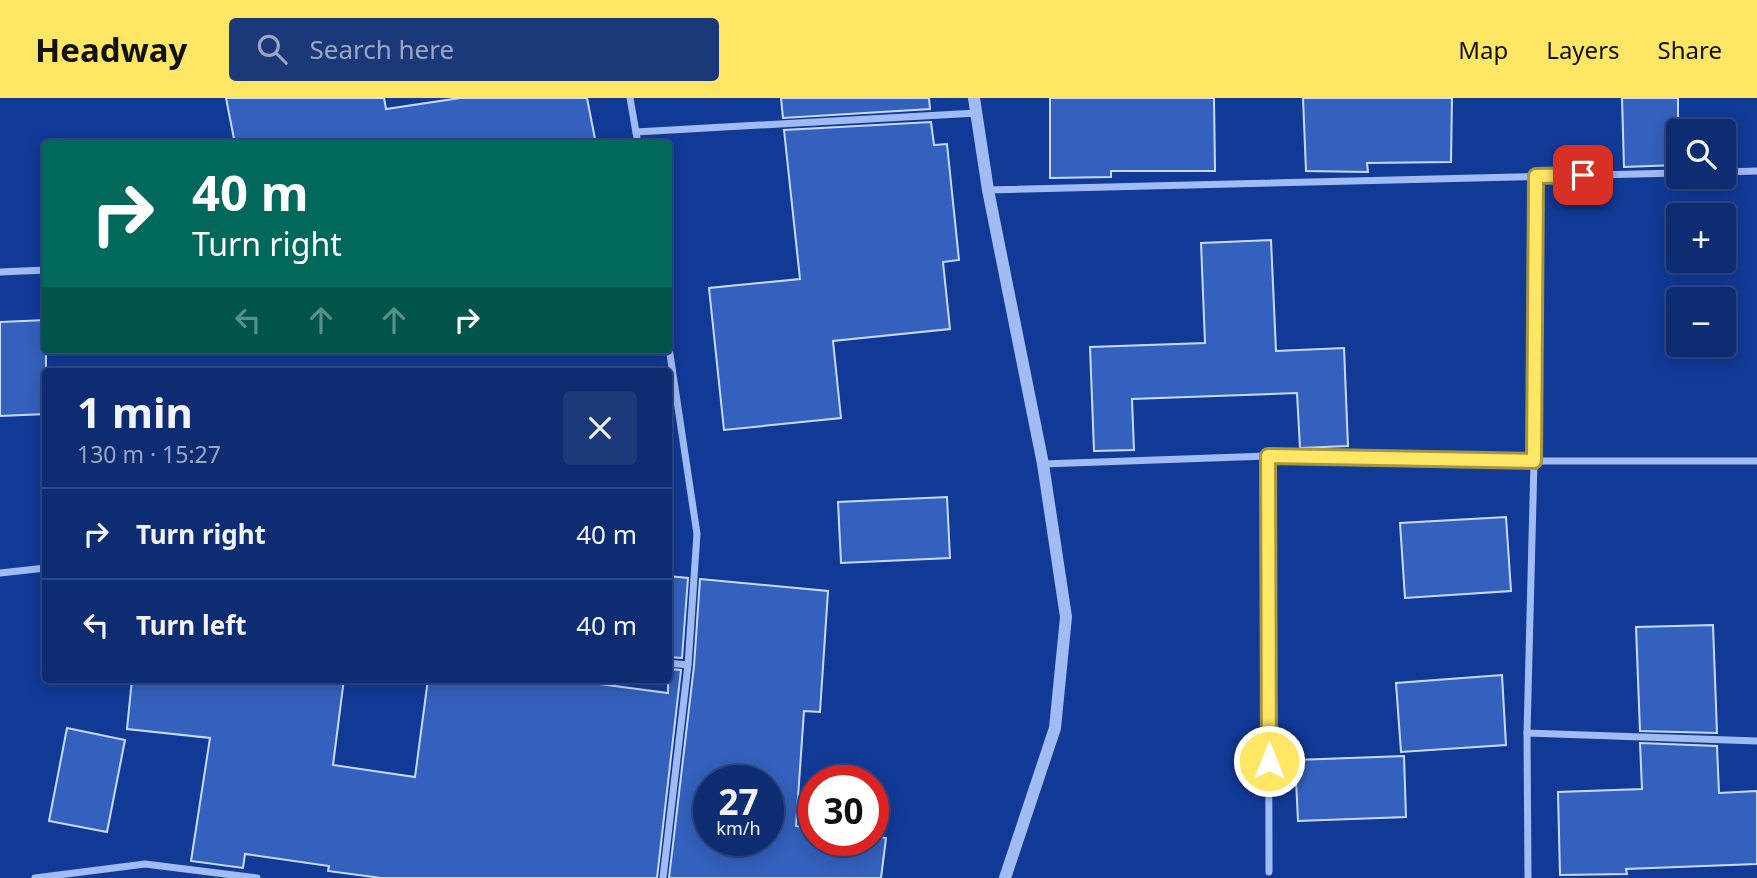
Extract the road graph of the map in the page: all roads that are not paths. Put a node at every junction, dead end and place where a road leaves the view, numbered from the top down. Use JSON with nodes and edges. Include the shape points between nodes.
{"nodes":[{"id":1,"x":630,"y":98,"type":"edge"},
{"id":2,"x":974,"y":98,"type":"edge"},
{"id":3,"x":977,"y":113,"type":"junction"},
{"id":4,"x":636,"y":132,"type":"junction"},
{"id":5,"x":637,"y":140,"type":"edge"},
{"id":6,"x":1757,"y":171,"type":"edge"},
{"id":7,"x":1736,"y":172,"type":"edge"},
{"id":8,"x":1666,"y":173,"type":"edge"},
{"id":9,"x":1536,"y":176,"type":"junction"},
{"id":10,"x":988,"y":190,"type":"junction"},
{"id":11,"x":42,"y":270,"type":"edge"},
{"id":12,"x":0,"y":272,"type":"edge"},
{"id":13,"x":670,"y":354,"type":"edge"},
{"id":14,"x":1268,"y":456,"type":"junction"},
{"id":15,"x":1534,"y":461,"type":"junction"},
{"id":16,"x":1757,"y":461,"type":"edge"},
{"id":17,"x":1043,"y":464,"type":"junction"},
{"id":18,"x":42,"y":568,"type":"edge"},
{"id":19,"x":0,"y":573,"type":"edge"},
{"id":20,"x":672,"y":663,"type":"edge"},
{"id":21,"x":688,"y":665,"type":"junction"},
{"id":22,"x":1527,"y":733,"type":"junction"},
{"id":23,"x":1757,"y":741,"type":"edge"},
{"id":24,"x":1269,"y":872,"type":"dead end"},
{"id":25,"x":35,"y":878,"type":"edge"},
{"id":26,"x":257,"y":878,"type":"edge"},
{"id":27,"x":663,"y":878,"type":"edge"},
{"id":28,"x":1005,"y":878,"type":"edge"},
{"id":29,"x":1528,"y":878,"type":"edge"}],
"edges":[{"from":1,"to":4,"type":"street"},
{"from":2,"to":3,"type":"street"},
{"from":3,"to":4,"type":"street"},
{"from":3,"to":10,"type":"street"},
{"from":4,"to":5,"type":"street"},
{"from":6,"to":7,"type":"street"},
{"from":8,"to":9,"type":"street"},
{"from":9,"to":10,"type":"street"},
{"from":9,"to":15,"type":"street"},
{"from":10,"to":17,"type":"street"},
{"from":11,"to":12,"type":"street"},
{"from":13,"to":21,"type":"street","via":[[697,534]]},
{"from":14,"to":15,"type":"street"},
{"from":14,"to":17,"type":"street"},
{"from":14,"to":24,"type":"street"},
{"from":15,"to":16,"type":"street"},
{"from":15,"to":22,"type":"street"},
{"from":17,"to":28,"type":"street","via":[[1066,617],[1055,728]]},
{"from":18,"to":19,"type":"street"},
{"from":20,"to":21,"type":"street"},
{"from":21,"to":27,"type":"street"},
{"from":22,"to":23,"type":"street"},
{"from":22,"to":29,"type":"street"},
{"from":25,"to":26,"type":"street","via":[[145,864]]}]}
